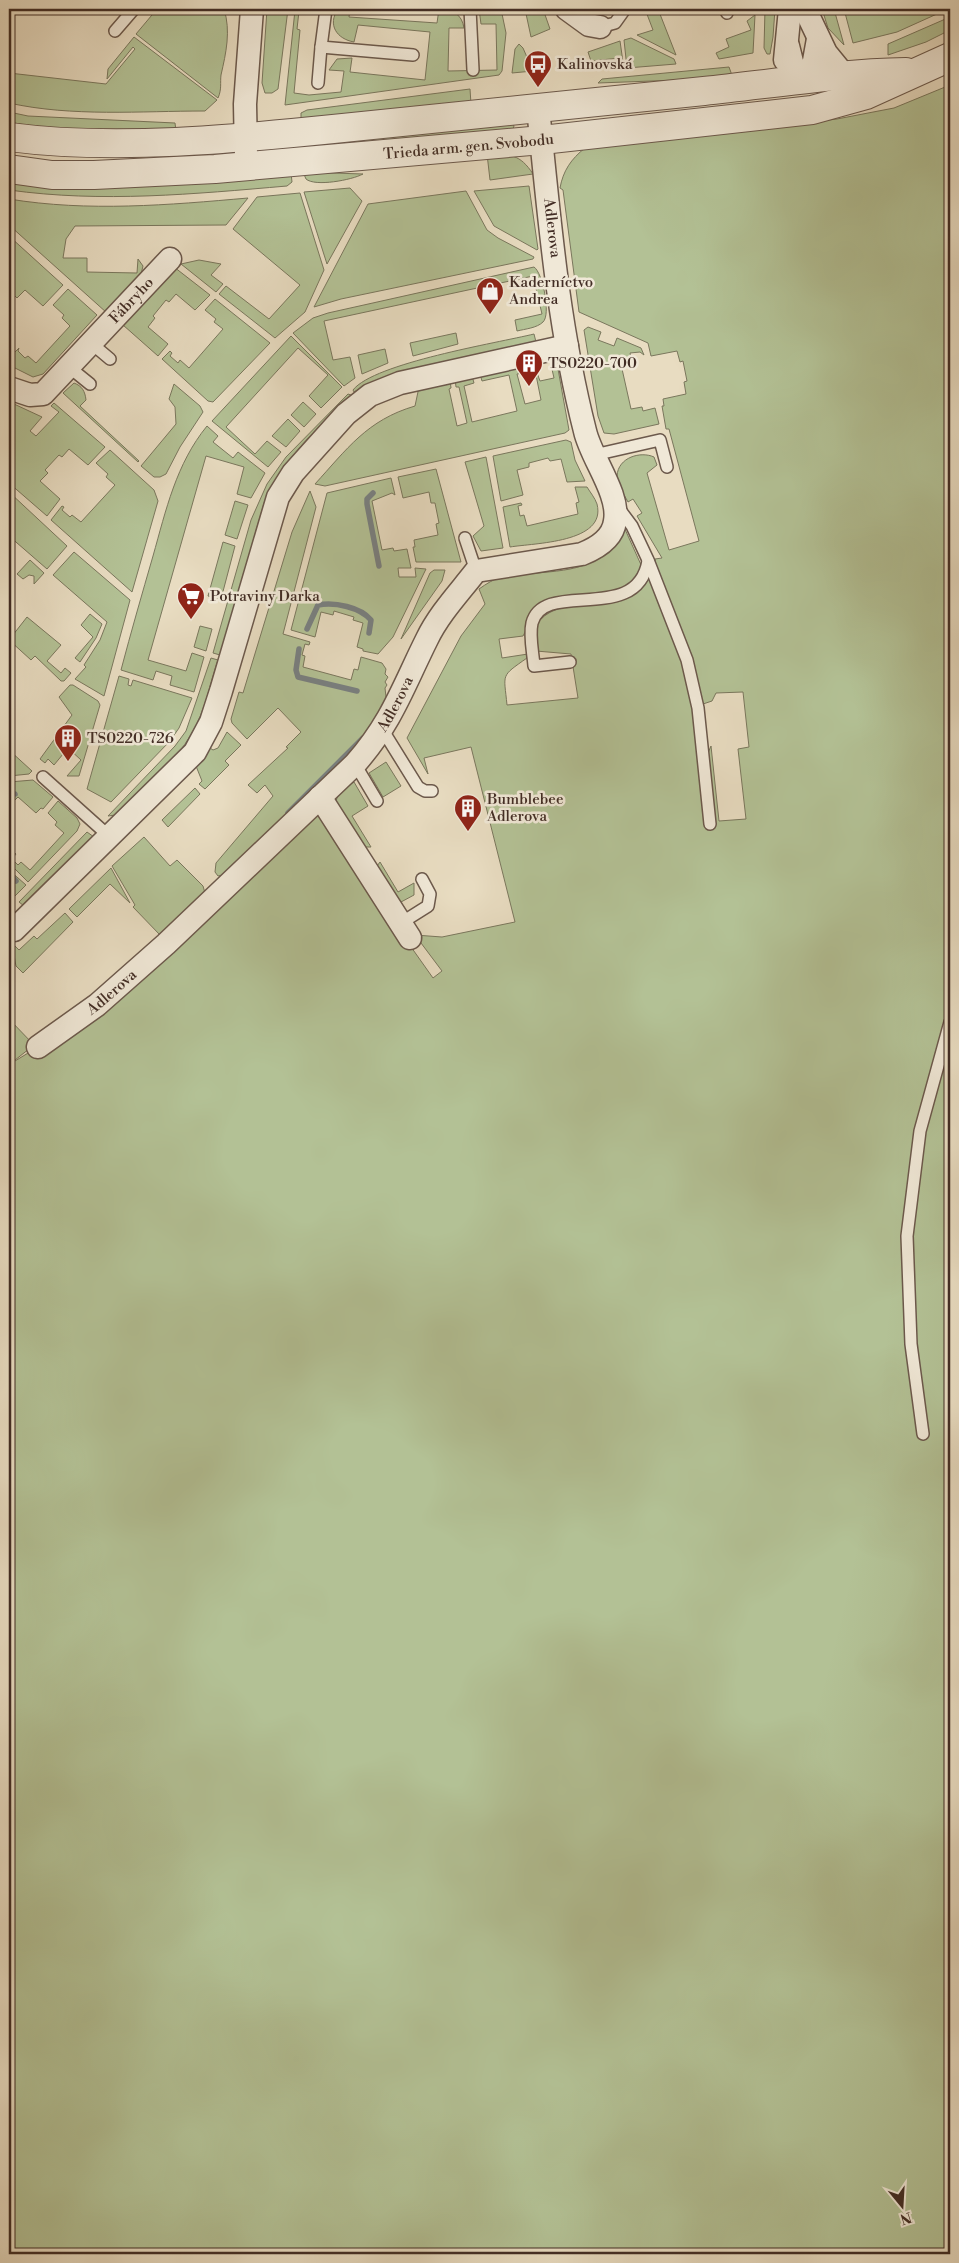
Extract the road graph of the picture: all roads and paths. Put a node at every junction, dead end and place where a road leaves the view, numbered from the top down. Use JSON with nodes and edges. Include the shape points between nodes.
{"nodes":[{"id":1,"x":134,"y":9,"type":"edge"},
{"id":2,"x":252,"y":9,"type":"edge"},
{"id":3,"x":326,"y":9,"type":"edge"},
{"id":4,"x":470,"y":9,"type":"edge"},
{"id":5,"x":567,"y":9,"type":"edge"},
{"id":6,"x":624,"y":9,"type":"edge"},
{"id":7,"x":790,"y":9,"type":"edge"},
{"id":8,"x":805,"y":9,"type":"edge"},
{"id":9,"x":600,"y":27,"type":"joint"},
{"id":10,"x":115,"y":31,"type":"dead end"},
{"id":11,"x":818,"y":39,"type":"junction"},
{"id":12,"x":788,"y":46,"type":"junction"},
{"id":13,"x":321,"y":47,"type":"junction"},
{"id":14,"x":414,"y":55,"type":"dead end"},
{"id":15,"x":950,"y":57,"type":"edge"},
{"id":16,"x":473,"y":70,"type":"dead end"},
{"id":17,"x":807,"y":80,"type":"junction"},
{"id":18,"x":318,"y":83,"type":"dead end"},
{"id":19,"x":778,"y":84,"type":"junction"},
{"id":20,"x":847,"y":87,"type":"junction"},
{"id":21,"x":538,"y":108,"type":"junction"},
{"id":22,"x":680,"y":124,"type":"junction"},
{"id":23,"x":9,"y":137,"type":"edge"},
{"id":24,"x":245,"y":137,"type":"junction"},
{"id":25,"x":542,"y":140,"type":"junction"},
{"id":26,"x":246,"y":166,"type":"junction"},
{"id":27,"x":9,"y":169,"type":"edge"},
{"id":28,"x":170,"y":259,"type":"dead end"},
{"id":29,"x":91,"y":343,"type":"junction"},
{"id":30,"x":568,"y":346,"type":"junction"},
{"id":31,"x":110,"y":359,"type":"dead end"},
{"id":32,"x":69,"y":367,"type":"junction"},
{"id":33,"x":90,"y":384,"type":"dead end"},
{"id":34,"x":9,"y":388,"type":"edge"},
{"id":35,"x":594,"y":455,"type":"junction"},
{"id":36,"x":667,"y":467,"type":"dead end"},
{"id":37,"x":614,"y":503,"type":"junction"},
{"id":38,"x":465,"y":538,"type":"dead end"},
{"id":39,"x":648,"y":560,"type":"junction"},
{"id":40,"x":476,"y":571,"type":"junction"},
{"id":41,"x":570,"y":662,"type":"dead end"},
{"id":42,"x":382,"y":729,"type":"junction"},
{"id":43,"x":358,"y":770,"type":"junction"},
{"id":44,"x":43,"y":777,"type":"dead end"},
{"id":45,"x":432,"y":791,"type":"dead end"},
{"id":46,"x":320,"y":797,"type":"junction"},
{"id":47,"x":377,"y":801,"type":"dead end"},
{"id":48,"x":710,"y":824,"type":"dead end"},
{"id":49,"x":110,"y":837,"type":"junction"},
{"id":50,"x":422,"y":878,"type":"dead end"},
{"id":51,"x":9,"y":925,"type":"edge"},
{"id":52,"x":405,"y":930,"type":"joint"},
{"id":53,"x":950,"y":1022,"type":"edge"},
{"id":54,"x":38,"y":1047,"type":"dead end"},
{"id":55,"x":923,"y":1434,"type":"dead end"}],
"edges":[{"from":1,"to":10,"type":"lane"},
{"from":2,"to":24,"type":"street"},
{"from":3,"to":13,"type":"lane"},
{"from":4,"to":16,"type":"lane"},
{"from":5,"to":9,"type":"street","via":[[589,24]]},
{"from":6,"to":9,"type":"lane","via":[[615,23]]},
{"from":7,"to":12,"type":"street"},
{"from":8,"to":11,"type":"street"},
{"from":11,"to":17,"type":"street"},
{"from":11,"to":20,"type":"street"},
{"from":12,"to":17,"type":"street","via":[[793,66]]},
{"from":12,"to":19,"type":"street"},
{"from":13,"to":14,"type":"lane"},
{"from":13,"to":18,"type":"lane"},
{"from":15,"to":20,"type":"street","name":"Trieda arm. gen. Svobodu","via":[[920,71]]},
{"from":17,"to":19,"type":"street","name":"Trieda arm. gen. Svobodu"},
{"from":17,"to":20,"type":"street","name":"Trieda arm. gen. Svobodu"},
{"from":17,"to":22,"type":"street","via":[[801,92],[789,99],[716,108]]},
{"from":19,"to":21,"type":"street","name":"Trieda arm. gen. Svobodu"},
{"from":20,"to":22,"type":"street","name":"Trieda arm. gen. Svobodu","via":[[812,110]]},
{"from":21,"to":24,"type":"street","name":"Trieda arm. gen. Svobodu"},
{"from":21,"to":25,"type":"street","name":"Adlerova"},
{"from":22,"to":25,"type":"street","name":"Trieda arm. gen. Svobodu"},
{"from":23,"to":24,"type":"street","name":"Trieda arm. gen. Svobodu","via":[[117,144]]},
{"from":24,"to":26,"type":"street"},
{"from":25,"to":26,"type":"street","name":"Trieda arm. gen. Svobodu"},
{"from":25,"to":30,"type":"street","name":"Adlerova"},
{"from":26,"to":27,"type":"street","name":"Trieda arm. gen. Svobodu","via":[[113,175],[52,175]]},
{"from":28,"to":29,"type":"street","name":"Fábryho"},
{"from":29,"to":31,"type":"lane"},
{"from":29,"to":32,"type":"street","name":"Fábryho"},
{"from":30,"to":35,"type":"street","name":"Adlerova","via":[[585,434]]},
{"from":30,"to":49,"type":"street","via":[[400,383],[370,395],[346,414],[293,473],[278,497],[221,691],[203,740],[187,761]]},
{"from":32,"to":33,"type":"lane"},
{"from":32,"to":34,"type":"street","name":"Fábryho","via":[[43,394],[30,395]]},
{"from":35,"to":36,"type":"lane","via":[[660,440]]},
{"from":35,"to":37,"type":"street","name":"Adlerova"},
{"from":37,"to":39,"type":"lane","via":[[632,526]]},
{"from":37,"to":40,"type":"street","name":"Adlerova","via":[[616,520],[611,532],[594,550],[572,557]]},
{"from":38,"to":40,"type":"lane"},
{"from":39,"to":41,"type":"lane","via":[[646,574],[628,593],[556,603],[537,613],[531,633],[534,666]]},
{"from":39,"to":48,"type":"lane","via":[[687,660],[698,708]]},
{"from":40,"to":42,"type":"street","name":"Adlerova","via":[[434,626]]},
{"from":42,"to":43,"type":"street","name":"Adlerova"},
{"from":42,"to":45,"type":"lane","via":[[418,787]]},
{"from":43,"to":46,"type":"street","name":"Adlerova"},
{"from":43,"to":47,"type":"lane"},
{"from":44,"to":49,"type":"lane"},
{"from":46,"to":52,"type":"street","via":[[369,858]]},
{"from":46,"to":54,"type":"street","name":"Adlerova","via":[[110,995]]},
{"from":49,"to":51,"type":"street","via":[[14,930]]},
{"from":50,"to":52,"type":"lane","via":[[430,894],[428,906]]},
{"from":53,"to":55,"type":"lane","via":[[920,1131],[907,1236],[911,1344]]}]}
